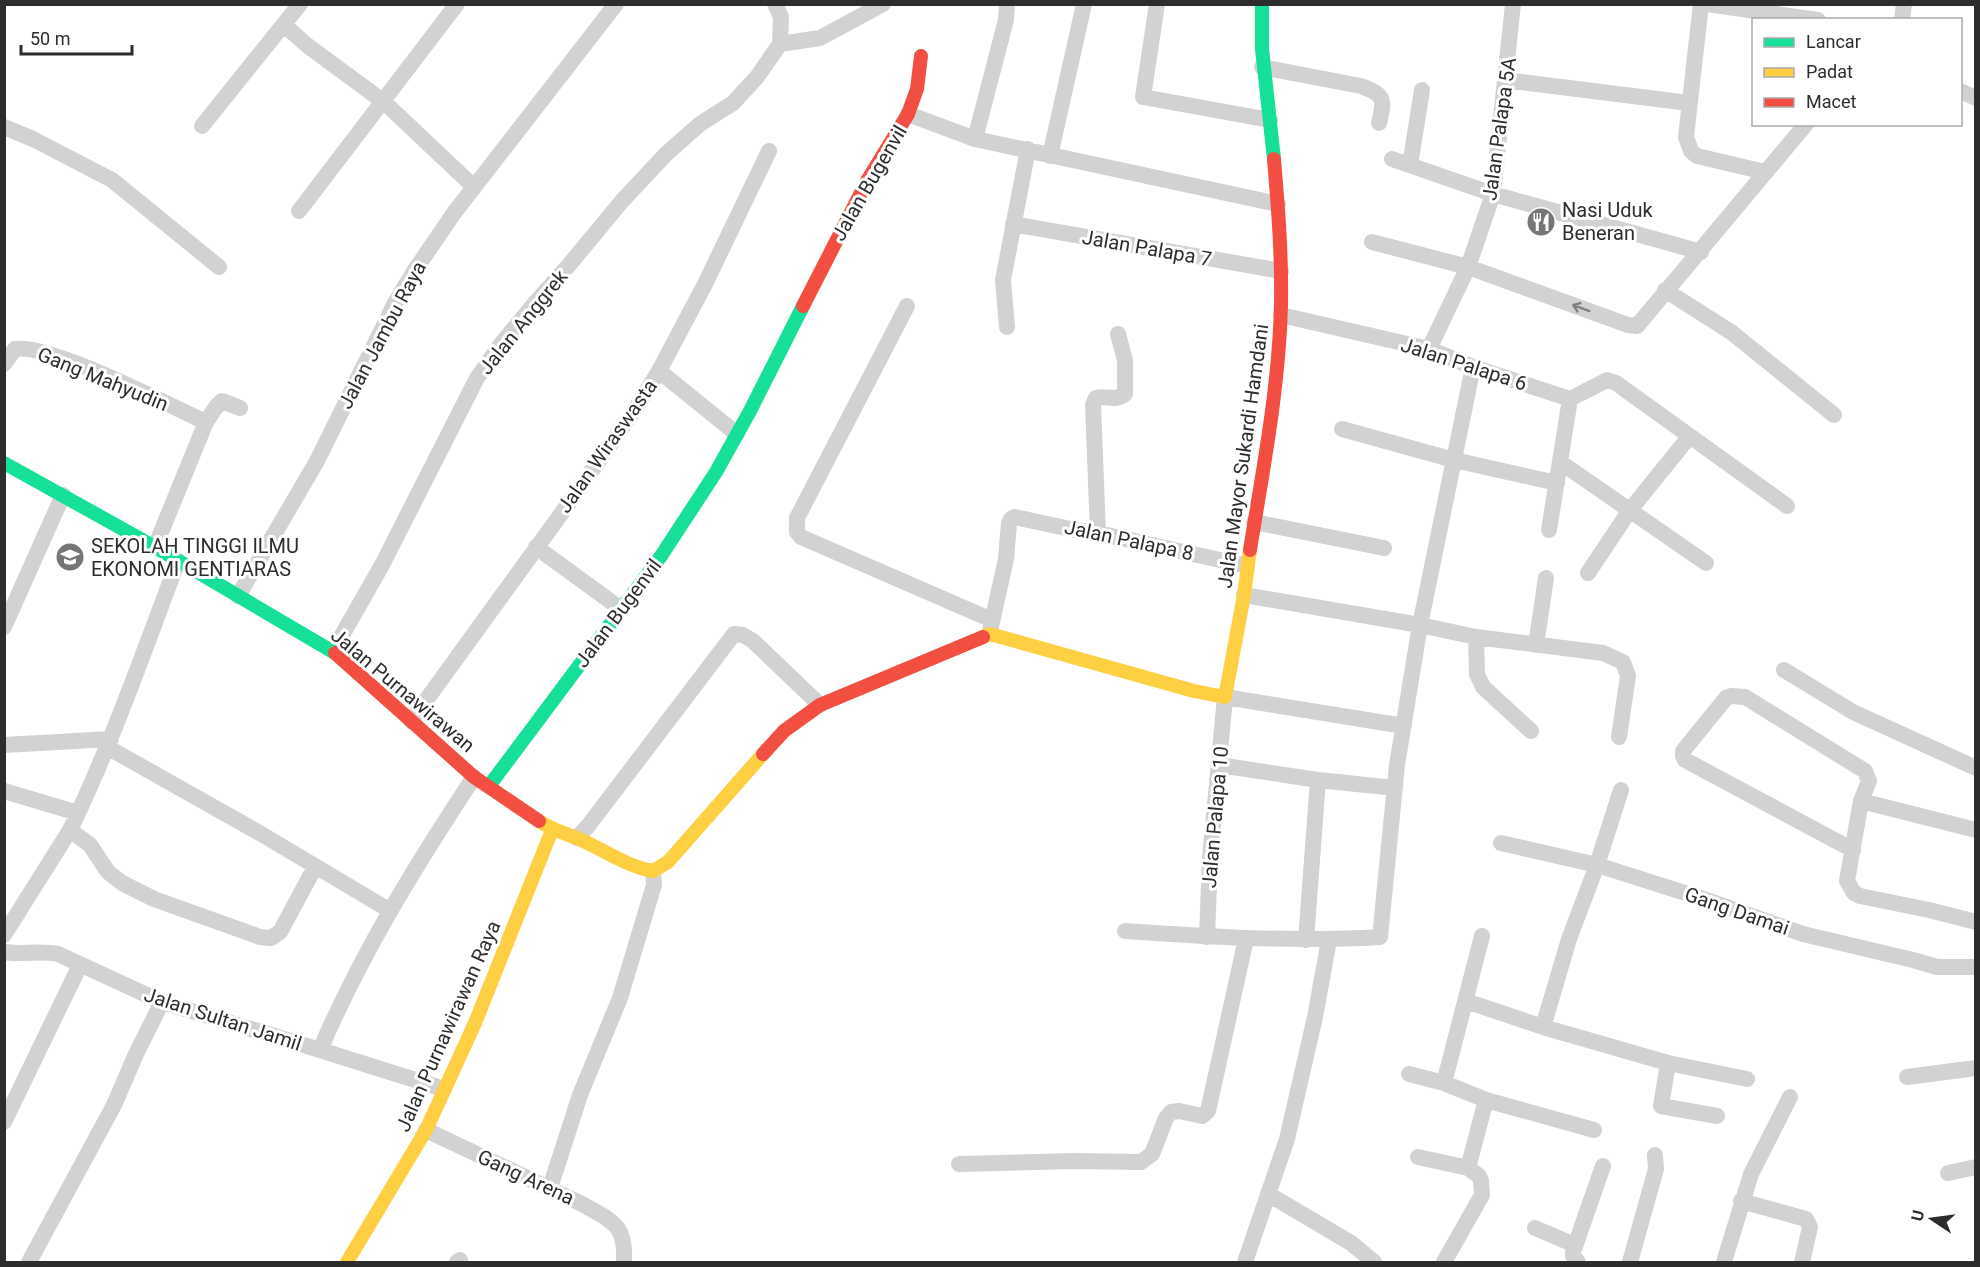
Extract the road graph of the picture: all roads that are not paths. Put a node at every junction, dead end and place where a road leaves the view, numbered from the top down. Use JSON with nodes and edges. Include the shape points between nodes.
{"nodes":[{"id":1,"x":300,"y":4,"type":"edge"},
{"id":2,"x":457,"y":4,"type":"edge"},
{"id":3,"x":616,"y":4,"type":"edge"},
{"id":4,"x":776,"y":4,"type":"edge"},
{"id":5,"x":884,"y":4,"type":"edge"},
{"id":6,"x":1006,"y":4,"type":"edge"},
{"id":7,"x":1084,"y":4,"type":"edge"},
{"id":8,"x":1156,"y":4,"type":"edge"},
{"id":9,"x":1262,"y":4,"type":"edge"},
{"id":10,"x":1514,"y":4,"type":"edge"},
{"id":11,"x":1701,"y":4,"type":"edge"},
{"id":12,"x":1707,"y":4,"type":"edge"},
{"id":13,"x":1804,"y":18,"type":"edge"},
{"id":14,"x":284,"y":25,"type":"junction"},
{"id":15,"x":780,"y":44,"type":"junction"},
{"id":16,"x":921,"y":56,"type":"dead end"},
{"id":17,"x":1262,"y":67,"type":"junction"},
{"id":18,"x":1505,"y":80,"type":"junction"},
{"id":19,"x":1422,"y":90,"type":"dead end"},
{"id":20,"x":1962,"y":92,"type":"edge"},
{"id":21,"x":1976,"y":98,"type":"edge"},
{"id":22,"x":384,"y":102,"type":"junction"},
{"id":23,"x":1689,"y":103,"type":"junction"},
{"id":24,"x":908,"y":114,"type":"junction"},
{"id":25,"x":1269,"y":120,"type":"junction"},
{"id":26,"x":1379,"y":123,"type":"dead end"},
{"id":27,"x":202,"y":126,"type":"dead end"},
{"id":28,"x":1804,"y":126,"type":"edge"},
{"id":29,"x":4,"y":128,"type":"edge"},
{"id":30,"x":975,"y":139,"type":"junction"},
{"id":31,"x":1028,"y":149,"type":"junction"},
{"id":32,"x":769,"y":151,"type":"dead end"},
{"id":33,"x":1050,"y":156,"type":"junction"},
{"id":34,"x":1392,"y":159,"type":"dead end"},
{"id":35,"x":1410,"y":165,"type":"junction"},
{"id":36,"x":1765,"y":172,"type":"junction"},
{"id":37,"x":474,"y":187,"type":"junction"},
{"id":38,"x":1493,"y":194,"type":"junction"},
{"id":39,"x":1278,"y":204,"type":"junction"},
{"id":40,"x":299,"y":212,"type":"dead end"},
{"id":41,"x":1013,"y":224,"type":"junction"},
{"id":42,"x":1372,"y":242,"type":"dead end"},
{"id":43,"x":1701,"y":252,"type":"junction"},
{"id":44,"x":219,"y":267,"type":"dead end"},
{"id":45,"x":1468,"y":267,"type":"junction"},
{"id":46,"x":1281,"y":271,"type":"junction"},
{"id":47,"x":1665,"y":290,"type":"junction"},
{"id":48,"x":907,"y":306,"type":"dead end"},
{"id":49,"x":1281,"y":315,"type":"junction"},
{"id":50,"x":1006,"y":327,"type":"dead end"},
{"id":51,"x":1118,"y":334,"type":"dead end"},
{"id":52,"x":1429,"y":349,"type":"junction"},
{"id":53,"x":4,"y":364,"type":"edge"},
{"id":54,"x":1473,"y":367,"type":"junction"},
{"id":55,"x":659,"y":371,"type":"junction"},
{"id":56,"x":1570,"y":399,"type":"junction"},
{"id":57,"x":240,"y":408,"type":"dead end"},
{"id":58,"x":1834,"y":415,"type":"dead end"},
{"id":59,"x":206,"y":423,"type":"junction"},
{"id":60,"x":1342,"y":429,"type":"dead end"},
{"id":61,"x":737,"y":434,"type":"junction"},
{"id":62,"x":1689,"y":437,"type":"junction"},
{"id":63,"x":1454,"y":460,"type":"junction"},
{"id":64,"x":1560,"y":462,"type":"junction"},
{"id":65,"x":4,"y":463,"type":"edge"},
{"id":66,"x":1557,"y":483,"type":"junction"},
{"id":67,"x":63,"y":495,"type":"junction"},
{"id":68,"x":1786,"y":506,"type":"dead end"},
{"id":69,"x":1630,"y":510,"type":"junction"},
{"id":70,"x":1254,"y":522,"type":"junction"},
{"id":71,"x":1549,"y":530,"type":"dead end"},
{"id":72,"x":1098,"y":533,"type":"junction"},
{"id":73,"x":155,"y":547,"type":"junction"},
{"id":74,"x":536,"y":547,"type":"junction"},
{"id":75,"x":1384,"y":548,"type":"dead end"},
{"id":76,"x":178,"y":561,"type":"junction"},
{"id":77,"x":1706,"y":563,"type":"dead end"},
{"id":78,"x":1247,"y":566,"type":"junction"},
{"id":79,"x":1588,"y":573,"type":"dead end"},
{"id":80,"x":1546,"y":578,"type":"dead end"},
{"id":81,"x":1244,"y":595,"type":"junction"},
{"id":82,"x":238,"y":596,"type":"junction"},
{"id":83,"x":621,"y":609,"type":"junction"},
{"id":84,"x":1420,"y":625,"type":"junction"},
{"id":85,"x":4,"y":627,"type":"edge"},
{"id":86,"x":991,"y":627,"type":"junction"},
{"id":87,"x":1476,"y":637,"type":"junction"},
{"id":88,"x":1536,"y":645,"type":"junction"},
{"id":89,"x":333,"y":651,"type":"junction"},
{"id":90,"x":1784,"y":670,"type":"dead end"},
{"id":91,"x":1224,"y":697,"type":"junction"},
{"id":92,"x":820,"y":705,"type":"junction"},
{"id":93,"x":411,"y":721,"type":"junction"},
{"id":94,"x":1404,"y":726,"type":"junction"},
{"id":95,"x":1531,"y":731,"type":"dead end"},
{"id":96,"x":1619,"y":737,"type":"dead end"},
{"id":97,"x":109,"y":743,"type":"junction"},
{"id":98,"x":4,"y":745,"type":"edge"},
{"id":99,"x":1219,"y":765,"type":"junction"},
{"id":100,"x":1976,"y":768,"type":"edge"},
{"id":101,"x":474,"y":777,"type":"junction"},
{"id":102,"x":1318,"y":780,"type":"junction"},
{"id":103,"x":489,"y":786,"type":"junction"},
{"id":104,"x":1395,"y":788,"type":"junction"},
{"id":105,"x":1622,"y":790,"type":"dead end"},
{"id":106,"x":4,"y":791,"type":"edge"},
{"id":107,"x":1861,"y":801,"type":"junction"},
{"id":108,"x":78,"y":813,"type":"junction"},
{"id":109,"x":70,"y":830,"type":"junction"},
{"id":110,"x":552,"y":830,"type":"junction"},
{"id":111,"x":1976,"y":831,"type":"edge"},
{"id":112,"x":577,"y":838,"type":"junction"},
{"id":113,"x":1501,"y":843,"type":"dead end"},
{"id":114,"x":1853,"y":850,"type":"junction"},
{"id":115,"x":1597,"y":865,"type":"junction"},
{"id":116,"x":315,"y":867,"type":"junction"},
{"id":117,"x":653,"y":872,"type":"junction"},
{"id":118,"x":389,"y":910,"type":"junction"},
{"id":119,"x":1976,"y":922,"type":"edge"},
{"id":120,"x":1125,"y":931,"type":"dead end"},
{"id":121,"x":4,"y":935,"type":"edge"},
{"id":122,"x":1482,"y":936,"type":"dead end"},
{"id":123,"x":1207,"y":937,"type":"junction"},
{"id":124,"x":1246,"y":939,"type":"junction"},
{"id":125,"x":1306,"y":940,"type":"junction"},
{"id":126,"x":1329,"y":940,"type":"junction"},
{"id":127,"x":4,"y":952,"type":"edge"},
{"id":128,"x":80,"y":965,"type":"junction"},
{"id":129,"x":1976,"y":967,"type":"edge"},
{"id":130,"x":1466,"y":1001,"type":"junction"},
{"id":131,"x":162,"y":1002,"type":"junction"},
{"id":132,"x":1543,"y":1027,"type":"junction"},
{"id":133,"x":321,"y":1050,"type":"junction"},
{"id":134,"x":1668,"y":1064,"type":"junction"},
{"id":135,"x":1976,"y":1068,"type":"edge"},
{"id":136,"x":1408,"y":1074,"type":"dead end"},
{"id":137,"x":1907,"y":1077,"type":"dead end"},
{"id":138,"x":1747,"y":1079,"type":"dead end"},
{"id":139,"x":1444,"y":1083,"type":"junction"},
{"id":140,"x":444,"y":1089,"type":"junction"},
{"id":141,"x":1790,"y":1097,"type":"dead end"},
{"id":142,"x":1486,"y":1100,"type":"junction"},
{"id":143,"x":1717,"y":1116,"type":"dead end"},
{"id":144,"x":4,"y":1122,"type":"edge"},
{"id":145,"x":426,"y":1130,"type":"junction"},
{"id":146,"x":1594,"y":1130,"type":"dead end"},
{"id":147,"x":1655,"y":1155,"type":"dead end"},
{"id":148,"x":1418,"y":1157,"type":"dead end"},
{"id":149,"x":958,"y":1164,"type":"dead end"},
{"id":150,"x":1603,"y":1166,"type":"dead end"},
{"id":151,"x":1976,"y":1167,"type":"edge"},
{"id":152,"x":1468,"y":1168,"type":"junction"},
{"id":153,"x":1948,"y":1173,"type":"dead end"},
{"id":154,"x":550,"y":1188,"type":"junction"},
{"id":155,"x":1268,"y":1194,"type":"junction"},
{"id":156,"x":1742,"y":1201,"type":"junction"},
{"id":157,"x":1535,"y":1228,"type":"dead end"},
{"id":158,"x":1575,"y":1245,"type":"junction"},
{"id":159,"x":29,"y":1263,"type":"edge"},
{"id":160,"x":347,"y":1263,"type":"edge"},
{"id":161,"x":624,"y":1263,"type":"edge"},
{"id":162,"x":1245,"y":1263,"type":"edge"},
{"id":163,"x":1374,"y":1263,"type":"edge"},
{"id":164,"x":1444,"y":1263,"type":"edge"},
{"id":165,"x":1578,"y":1263,"type":"edge"},
{"id":166,"x":1630,"y":1263,"type":"edge"},
{"id":167,"x":1724,"y":1263,"type":"edge"},
{"id":168,"x":1802,"y":1263,"type":"edge"}],
"edges":[{"from":1,"to":14,"type":"street"},
{"from":2,"to":22,"type":"street"},
{"from":3,"to":37,"type":"street","name":"Jalan Jambu Raya"},
{"from":4,"to":15,"type":"street"},
{"from":5,"to":15,"type":"street","via":[[820,38]]},
{"from":6,"to":30,"type":"street","via":[[1006,20]]},
{"from":7,"to":33,"type":"street"},
{"from":8,"to":25,"type":"street","via":[[1143,97]]},
{"from":9,"to":17,"type":"street","name":"Jalan Mayor Sukardi Hamdani"},
{"from":10,"to":18,"type":"street","name":"Jalan Palapa 5A"},
{"from":11,"to":23,"type":"street"},
{"from":12,"to":13,"type":"street"},
{"from":14,"to":22,"type":"street"},
{"from":14,"to":27,"type":"street"},
{"from":15,"to":89,"type":"street","name":"Jalan Anggrek","via":[[733,103],[700,124],[666,154],[622,201],[501,344],[477,378],[382,565]]},
{"from":16,"to":24,"type":"street","name":"Jalan Bugenvil","via":[[917,89]]},
{"from":17,"to":25,"type":"street","name":"Jalan Mayor Sukardi Hamdani"},
{"from":17,"to":26,"type":"street","via":[[1374,91],[1383,102]]},
{"from":18,"to":23,"type":"street"},
{"from":18,"to":38,"type":"street","name":"Jalan Palapa 5A"},
{"from":19,"to":35,"type":"street"},
{"from":20,"to":21,"type":"street"},
{"from":22,"to":37,"type":"street"},
{"from":22,"to":40,"type":"street"},
{"from":23,"to":36,"type":"street","via":[[1686,137],[1691,151],[1697,156]]},
{"from":24,"to":30,"type":"street"},
{"from":24,"to":61,"type":"street","name":"Jalan Bugenvil","via":[[867,181]]},
{"from":25,"to":39,"type":"street","name":"Jalan Mayor Sukardi Hamdani"},
{"from":28,"to":36,"type":"street"},
{"from":29,"to":44,"type":"street","via":[[112,180]]},
{"from":30,"to":31,"type":"street"},
{"from":31,"to":33,"type":"street"},
{"from":31,"to":41,"type":"street"},
{"from":32,"to":55,"type":"street","name":"Jalan Wiraswasta"},
{"from":33,"to":39,"type":"street"},
{"from":34,"to":35,"type":"street"},
{"from":35,"to":38,"type":"street"},
{"from":36,"to":43,"type":"street"},
{"from":37,"to":82,"type":"street","name":"Jalan Jambu Raya","via":[[395,303],[317,460]]},
{"from":38,"to":43,"type":"street"},
{"from":38,"to":45,"type":"street","name":"Jalan Palapa 5A"},
{"from":39,"to":46,"type":"street","name":"Jalan Mayor Sukardi Hamdani"},
{"from":41,"to":46,"type":"street","name":"Jalan Palapa 7"},
{"from":41,"to":50,"type":"street","via":[[1003,280]]},
{"from":42,"to":45,"type":"street"},
{"from":43,"to":47,"type":"street"},
{"from":47,"to":45,"type":"street","one_way":true,"via":[[1637,326],[1628,325]]},
{"from":45,"to":52,"type":"street","name":"Jalan Palapa 5A"},
{"from":46,"to":49,"type":"street","name":"Jalan Mayor Sukardi Hamdani"},
{"from":47,"to":58,"type":"street","via":[[1731,332]]},
{"from":48,"to":86,"type":"street","via":[[797,518],[797,532]]},
{"from":49,"to":52,"type":"street","name":"Jalan Palapa 6"},
{"from":49,"to":70,"type":"street","name":"Jalan Mayor Sukardi Hamdani","via":[[1275,388]]},
{"from":51,"to":72,"type":"street","via":[[1125,360],[1125,394],[1121,398],[1096,398],[1093,405]]},
{"from":52,"to":54,"type":"street","name":"Jalan Palapa 6"},
{"from":53,"to":59,"type":"street","name":"Gang Mahyudin","via":[[15,349],[44,353],[123,383]]},
{"from":54,"to":56,"type":"street","name":"Jalan Palapa 6"},
{"from":54,"to":63,"type":"street"},
{"from":55,"to":61,"type":"street"},
{"from":55,"to":74,"type":"street","name":"Jalan Wiraswasta"},
{"from":56,"to":62,"type":"street","via":[[1607,380]]},
{"from":56,"to":64,"type":"street"},
{"from":57,"to":59,"type":"street","via":[[222,401]]},
{"from":59,"to":73,"type":"street"},
{"from":60,"to":63,"type":"street"},
{"from":61,"to":83,"type":"street","name":"Jalan Bugenvil","via":[[692,511]]},
{"from":62,"to":68,"type":"street"},
{"from":62,"to":69,"type":"street"},
{"from":63,"to":66,"type":"street"},
{"from":63,"to":84,"type":"street"},
{"from":64,"to":66,"type":"street"},
{"from":64,"to":69,"type":"street"},
{"from":65,"to":67,"type":"street","name":"Jalan Purnawirawan"},
{"from":66,"to":71,"type":"street"},
{"from":67,"to":73,"type":"street","name":"Jalan Purnawirawan"},
{"from":67,"to":85,"type":"street"},
{"from":69,"to":77,"type":"street"},
{"from":69,"to":79,"type":"street"},
{"from":70,"to":75,"type":"street"},
{"from":70,"to":78,"type":"street","name":"Jalan Mayor Sukardi Hamdani"},
{"from":72,"to":78,"type":"street","name":"Jalan Palapa 8"},
{"from":72,"to":86,"type":"street","name":"Jalan Palapa 8","via":[[1020,517],[1011,519]]},
{"from":73,"to":76,"type":"street","name":"Jalan Purnawirawan"},
{"from":74,"to":83,"type":"street"},
{"from":74,"to":93,"type":"street","name":"Jalan Wiraswasta"},
{"from":76,"to":82,"type":"street","name":"Jalan Purnawirawan"},
{"from":76,"to":97,"type":"street"},
{"from":78,"to":81,"type":"street","name":"Jalan Mayor Sukardi Hamdani"},
{"from":80,"to":88,"type":"street"},
{"from":81,"to":84,"type":"street"},
{"from":81,"to":91,"type":"street","name":"Jalan Mayor Sukardi Hamdani"},
{"from":82,"to":89,"type":"street","name":"Jalan Purnawirawan"},
{"from":83,"to":103,"type":"street","name":"Jalan Bugenvil"},
{"from":84,"to":87,"type":"street"},
{"from":84,"to":94,"type":"street"},
{"from":86,"to":91,"type":"street"},
{"from":86,"to":92,"type":"street"},
{"from":87,"to":88,"type":"street"},
{"from":87,"to":95,"type":"street","via":[[1477,674],[1483,687]]},
{"from":88,"to":96,"type":"street","via":[[1603,654],[1623,662],[1628,676]]},
{"from":89,"to":93,"type":"street","name":"Jalan Purnawirawan"},
{"from":90,"to":100,"type":"street","via":[[1853,712]]},
{"from":91,"to":94,"type":"street"},
{"from":91,"to":99,"type":"street","name":"Jalan Palapa 10"},
{"from":92,"to":112,"type":"street","via":[[753,641],[740,633],[734,634]]},
{"from":92,"to":117,"type":"street","via":[[784,731],[668,862]]},
{"from":93,"to":101,"type":"street","name":"Jalan Purnawirawan"},
{"from":94,"to":104,"type":"street"},
{"from":97,"to":98,"type":"street"},
{"from":97,"to":108,"type":"street"},
{"from":97,"to":116,"type":"street"},
{"from":99,"to":102,"type":"street"},
{"from":99,"to":123,"type":"street","name":"Jalan Palapa 10","via":[[1209,859]]},
{"from":101,"to":103,"type":"street","name":"Jalan Purnawirawan"},
{"from":101,"to":118,"type":"street"},
{"from":102,"to":104,"type":"street"},
{"from":102,"to":125,"type":"street"},
{"from":103,"to":110,"type":"street","name":"Jalan Purnawirawan"},
{"from":104,"to":126,"type":"street","via":[[1380,937]]},
{"from":105,"to":115,"type":"street"},
{"from":106,"to":108,"type":"street"},
{"from":107,"to":111,"type":"street"},
{"from":107,"to":114,"type":"street"},
{"from":107,"to":114,"type":"street","via":[[1869,781],[1865,771],[1744,697],[1726,698],[1683,752],[1685,760]]},
{"from":108,"to":109,"type":"street"},
{"from":109,"to":116,"type":"street","via":[[90,845],[108,872],[122,883],[154,899],[260,937],[271,938],[280,932]]},
{"from":109,"to":121,"type":"street"},
{"from":110,"to":112,"type":"street","name":"Jalan Purnawirawan"},
{"from":110,"to":140,"type":"street","name":"Jalan Purnawirawan Raya","via":[[475,1023]]},
{"from":112,"to":117,"type":"street","name":"Jalan Purnawirawan","via":[[636,868]]},
{"from":113,"to":115,"type":"street","name":"Gang Damai"},
{"from":114,"to":119,"type":"street","via":[[1847,881],[1854,893]]},
{"from":115,"to":129,"type":"street","name":"Gang Damai","via":[[1803,934],[1937,967]]},
{"from":115,"to":132,"type":"street","via":[[1577,915]]},
{"from":116,"to":118,"type":"street"},
{"from":117,"to":154,"type":"street","via":[[654,885],[620,998],[580,1095]]},
{"from":118,"to":133,"type":"street","via":[[359,964]]},
{"from":120,"to":123,"type":"street"},
{"from":122,"to":130,"type":"street"},
{"from":123,"to":124,"type":"street"},
{"from":124,"to":125,"type":"street"},
{"from":124,"to":149,"type":"street","via":[[1205,1115],[1172,1112],[1152,1154],[1141,1162]]},
{"from":125,"to":126,"type":"street"},
{"from":126,"to":155,"type":"street","via":[[1287,1139]]},
{"from":127,"to":128,"type":"street","name":"Jalan Sultan Jamil","via":[[50,952]]},
{"from":128,"to":131,"type":"street","name":"Jalan Sultan Jamil"},
{"from":128,"to":144,"type":"street"},
{"from":130,"to":132,"type":"street"},
{"from":130,"to":139,"type":"street"},
{"from":131,"to":133,"type":"street","name":"Jalan Sultan Jamil"},
{"from":131,"to":159,"type":"street","via":[[114,1105]]},
{"from":132,"to":134,"type":"street"},
{"from":133,"to":140,"type":"street","name":"Jalan Sultan Jamil"},
{"from":134,"to":138,"type":"street"},
{"from":134,"to":143,"type":"street","via":[[1661,1106]]},
{"from":135,"to":137,"type":"street"},
{"from":136,"to":139,"type":"street"},
{"from":139,"to":142,"type":"street"},
{"from":140,"to":145,"type":"street","name":"Jalan Purnawirawan Raya"},
{"from":141,"to":156,"type":"street","via":[[1751,1174]]},
{"from":142,"to":146,"type":"street"},
{"from":142,"to":152,"type":"street"},
{"from":145,"to":154,"type":"street","name":"Gang Arena"},
{"from":145,"to":160,"type":"street","name":"Jalan Purnawirawan Raya"},
{"from":147,"to":166,"type":"street","via":[[1656,1169]]},
{"from":148,"to":152,"type":"street"},
{"from":150,"to":158,"type":"street"},
{"from":151,"to":153,"type":"street"},
{"from":152,"to":164,"type":"street","via":[[1479,1176],[1482,1195]]},
{"from":154,"to":161,"type":"street","name":"Gang Arena","via":[[606,1218],[622,1232]]},
{"from":155,"to":162,"type":"street"},
{"from":155,"to":163,"type":"street","via":[[1351,1243]]},
{"from":156,"to":167,"type":"street"},
{"from":156,"to":168,"type":"street","via":[[1806,1219],[1810,1227]]},
{"from":157,"to":158,"type":"street"},
{"from":158,"to":165,"type":"street","via":[[1573,1257]]}]}
